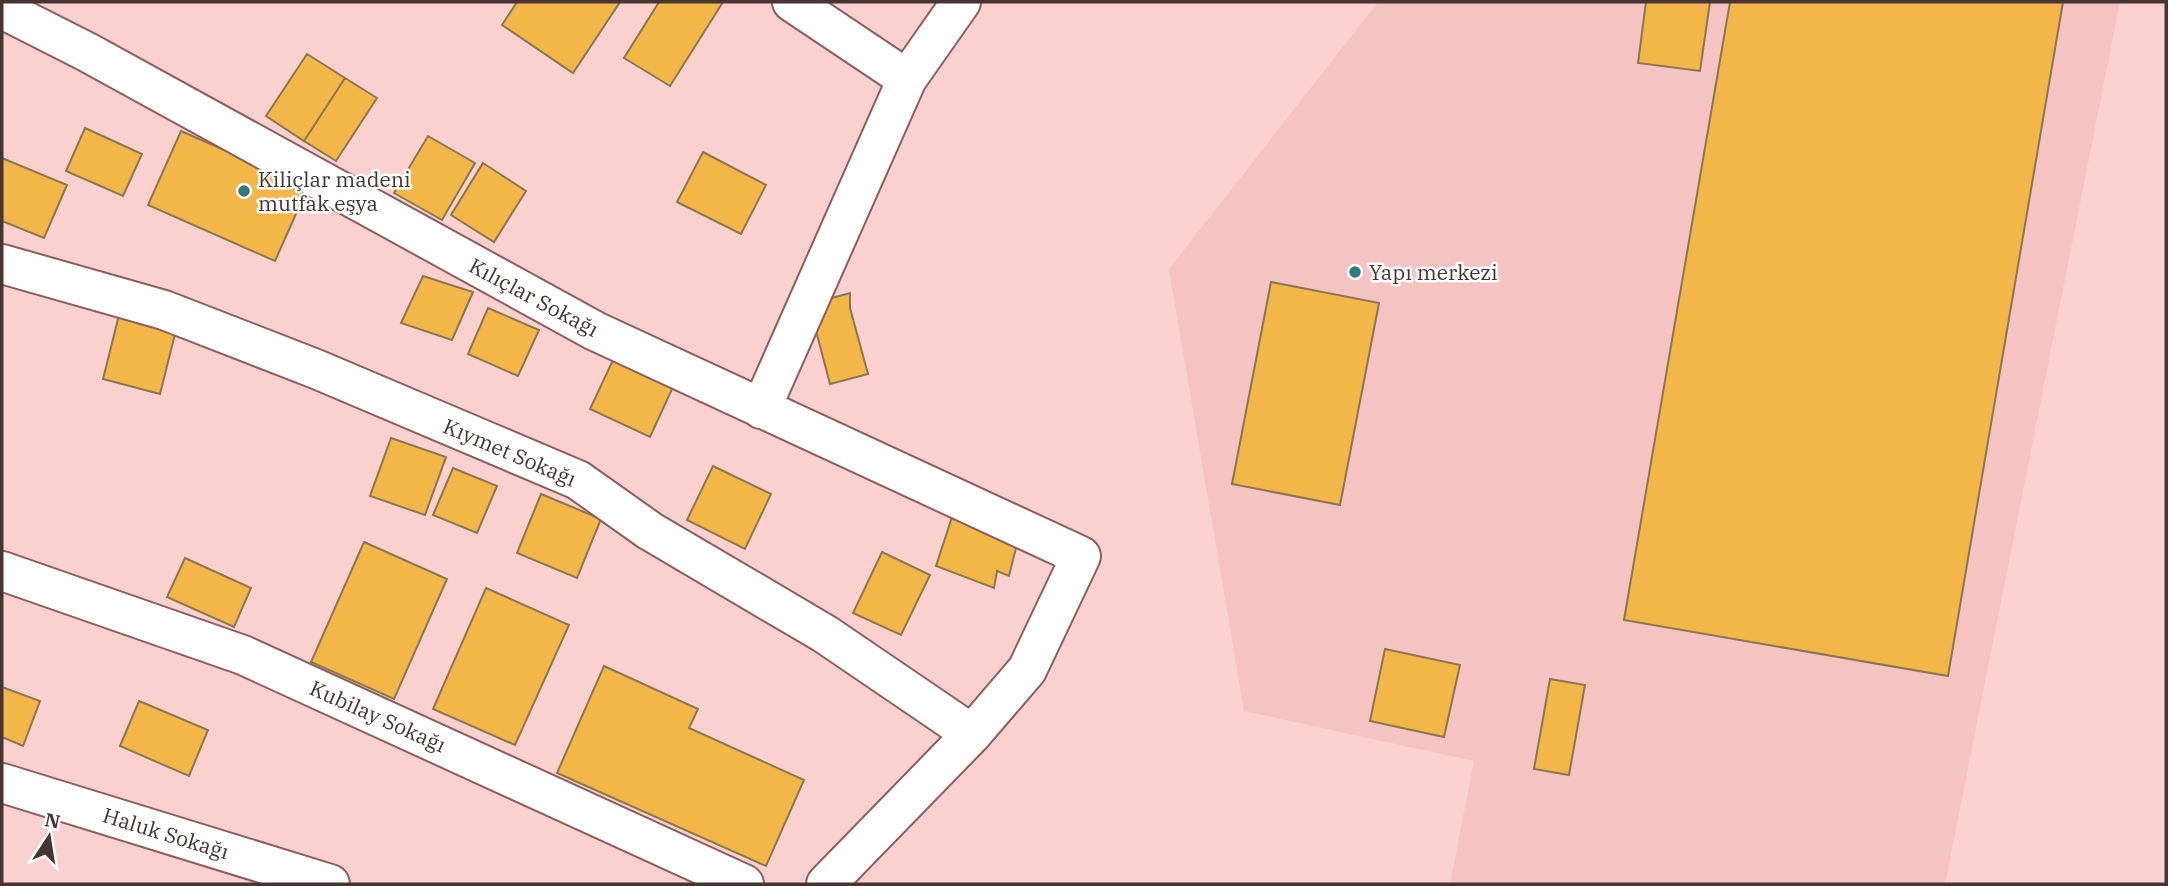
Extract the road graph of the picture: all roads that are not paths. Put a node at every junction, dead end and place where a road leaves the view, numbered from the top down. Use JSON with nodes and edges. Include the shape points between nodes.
{"nodes":[{"id":1,"x":792,"y":2,"type":"edge"},
{"id":2,"x":961,"y":2,"type":"edge"},
{"id":3,"x":2,"y":9,"type":"edge"},
{"id":4,"x":907,"y":79,"type":"junction"},
{"id":5,"x":2,"y":264,"type":"edge"},
{"id":6,"x":761,"y":409,"type":"junction"},
{"id":7,"x":2,"y":571,"type":"edge"},
{"id":8,"x":972,"y":734,"type":"junction"},
{"id":9,"x":2,"y":783,"type":"edge"},
{"id":10,"x":330,"y":884,"type":"edge"},
{"id":11,"x":744,"y":884,"type":"edge"},
{"id":12,"x":826,"y":884,"type":"edge"}],
"edges":[{"from":1,"to":4,"type":"street"},
{"from":2,"to":4,"type":"street"},
{"from":3,"to":6,"type":"street","name":"Kılıçlar Sokağı","via":[[595,331]]},
{"from":4,"to":6,"type":"street"},
{"from":5,"to":8,"type":"street","name":"Kıymet Sokağı","via":[[164,310],[578,480],[650,531],[825,634]]},
{"from":6,"to":8,"type":"street","name":"Kılıçlar Sokağı","via":[[1081,556],[1027,670]]},
{"from":7,"to":11,"type":"street","name":"Kubilay Sokağı","via":[[243,655]]},
{"from":8,"to":12,"type":"street"},
{"from":9,"to":10,"type":"street","name":"Haluk Sokağı"}]}
